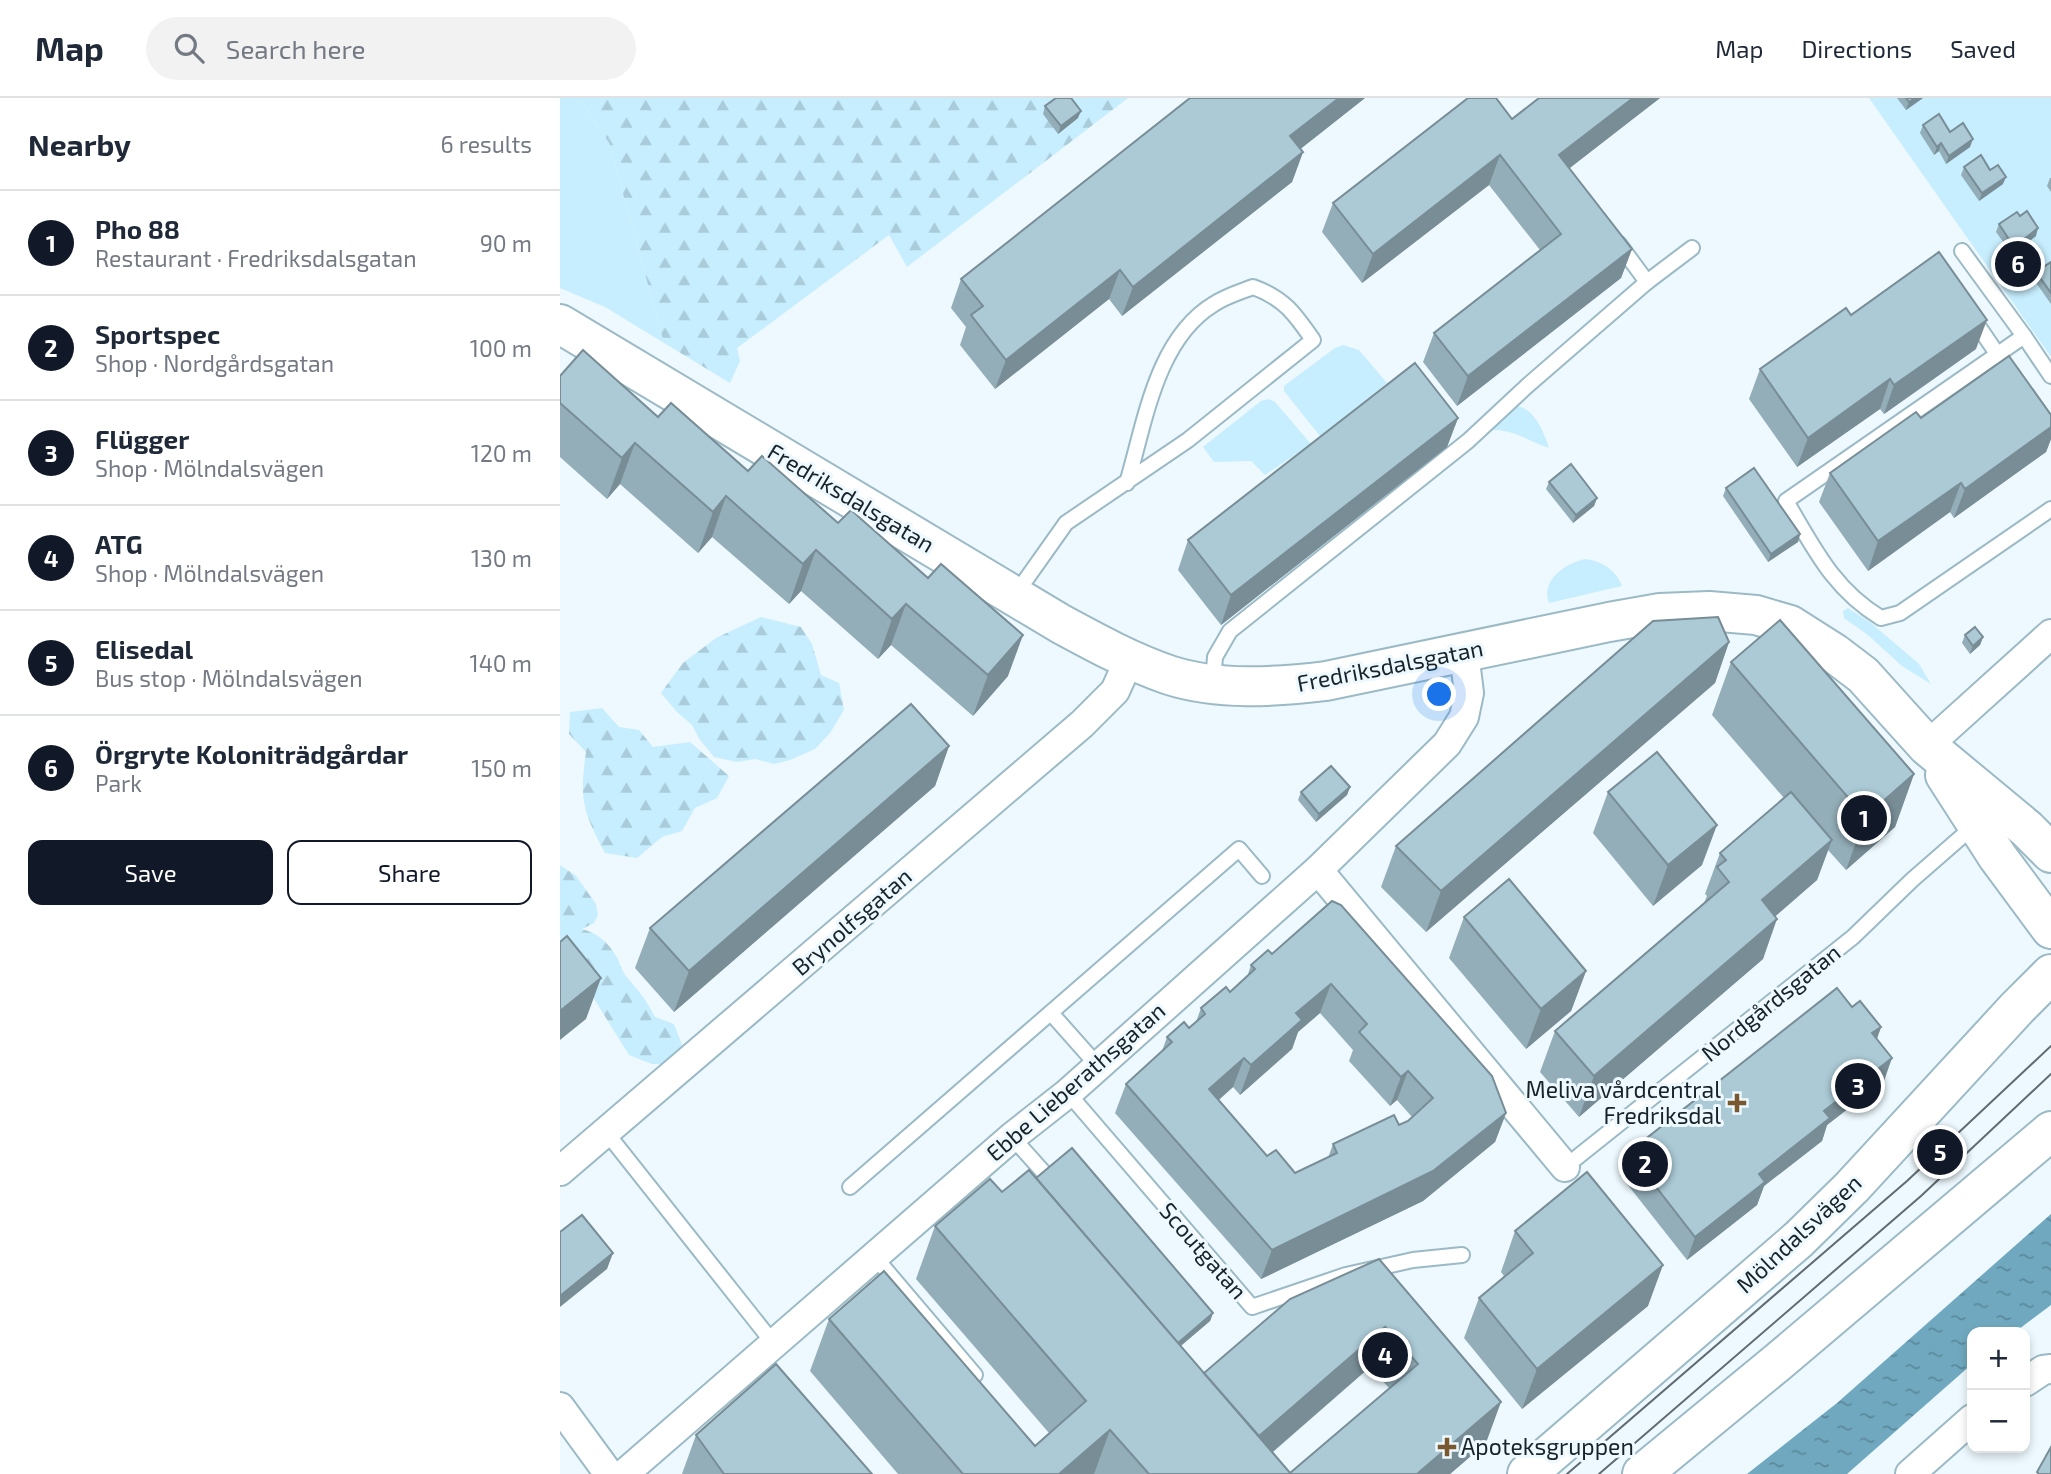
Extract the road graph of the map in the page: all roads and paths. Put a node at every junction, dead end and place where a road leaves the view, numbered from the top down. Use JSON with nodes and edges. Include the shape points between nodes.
{"nodes":[{"id":1,"x":1609,"y":232,"type":"edge"},
{"id":2,"x":1692,"y":248,"type":"dead end"},
{"id":3,"x":1962,"y":251,"type":"dead end"},
{"id":4,"x":1647,"y":282,"type":"junction"},
{"id":5,"x":1966,"y":309,"type":"edge"},
{"id":6,"x":560,"y":324,"type":"edge"},
{"id":7,"x":2024,"y":336,"type":"junction"},
{"id":8,"x":1997,"y":354,"type":"junction"},
{"id":9,"x":2013,"y":376,"type":"edge"},
{"id":10,"x":2051,"y":376,"type":"edge"},
{"id":11,"x":1127,"y":483,"type":"junction"},
{"id":12,"x":2051,"y":509,"type":"edge"},
{"id":13,"x":1015,"y":596,"type":"junction"},
{"id":14,"x":2047,"y":645,"type":"edge"},
{"id":15,"x":1464,"y":653,"type":"junction"},
{"id":16,"x":1129,"y":660,"type":"junction"},
{"id":17,"x":1213,"y":683,"type":"junction"},
{"id":18,"x":1927,"y":746,"type":"junction"},
{"id":19,"x":1975,"y":824,"type":"junction"},
{"id":20,"x":2051,"y":853,"type":"edge"},
{"id":21,"x":1318,"y":870,"type":"junction"},
{"id":22,"x":1262,"y":876,"type":"dead end"},
{"id":23,"x":2051,"y":929,"type":"edge"},
{"id":24,"x":2051,"y":974,"type":"edge"},
{"id":25,"x":1051,"y":1013,"type":"junction"},
{"id":26,"x":1098,"y":1066,"type":"junction"},
{"id":27,"x":1068,"y":1093,"type":"junction"},
{"id":28,"x":2051,"y":1131,"type":"edge"},
{"id":29,"x":606,"y":1132,"type":"junction"},
{"id":30,"x":1012,"y":1137,"type":"junction"},
{"id":31,"x":1565,"y":1167,"type":"joint"},
{"id":32,"x":560,"y":1171,"type":"edge"},
{"id":33,"x":1046,"y":1175,"type":"edge"},
{"id":34,"x":850,"y":1187,"type":"dead end"},
{"id":35,"x":1462,"y":1255,"type":"dead end"},
{"id":36,"x":874,"y":1256,"type":"junction"},
{"id":37,"x":774,"y":1344,"type":"junction"},
{"id":38,"x":2051,"y":1368,"type":"edge"},
{"id":39,"x":975,"y":1375,"type":"edge"},
{"id":40,"x":2030,"y":1379,"type":"edge"},
{"id":41,"x":560,"y":1408,"type":"edge"},
{"id":42,"x":1967,"y":1424,"type":"edge"},
{"id":43,"x":1916,"y":1472,"type":"edge"},
{"id":44,"x":609,"y":1474,"type":"edge"},
{"id":45,"x":624,"y":1474,"type":"edge"},
{"id":46,"x":1527,"y":1474,"type":"edge"},
{"id":47,"x":1642,"y":1474,"type":"edge"}],
"edges":[{"from":1,"to":4,"type":"lane"},
{"from":2,"to":4,"type":"lane"},
{"from":3,"to":7,"type":"lane"},
{"from":4,"to":17,"type":"lane","via":[[1468,441],[1230,631],[1215,657]]},
{"from":5,"to":8,"type":"lane"},
{"from":6,"to":13,"type":"street","name":"Fredriksdalsgatan"},
{"from":7,"to":8,"type":"lane"},
{"from":7,"to":10,"type":"lane"},
{"from":8,"to":9,"type":"lane"},
{"from":8,"to":12,"type":"lane","via":[[1786,501],[1831,576],[1859,605],[1881,618],[1900,613]]},
{"from":11,"to":11,"type":"lane","via":[[1313,340],[1291,308],[1253,287],[1212,304],[1187,327],[1163,362]]},
{"from":11,"to":13,"type":"lane","via":[[1066,523]]},
{"from":13,"to":16,"type":"street","name":"Fredriksdalsgatan"},
{"from":14,"to":18,"type":"street"},
{"from":15,"to":17,"type":"street","name":"Fredriksdalsgatan","via":[[1326,681]]},
{"from":15,"to":18,"type":"street","name":"Fredriksdalsgatan","via":[[1660,613],[1756,615],[1790,625],[1863,675]]},
{"from":15,"to":21,"type":"street","name":"Ebbe Lieberathsgatan","via":[[1469,693],[1464,717],[1447,744]]},
{"from":16,"to":17,"type":"street","name":"Fredriksdalsgatan","via":[[1172,676]]},
{"from":16,"to":29,"type":"street","name":"Brynolfsgatan","via":[[1115,691],[1082,724]]},
{"from":18,"to":19,"type":"street","name":"Fredriksdalsgatan"},
{"from":18,"to":20,"type":"street","name":"Fredriksdalsgatan"},
{"from":19,"to":23,"type":"street","name":"Fredriksdalsgatan"},
{"from":19,"to":31,"type":"lane","name":"Nordgårdsgatan","via":[[1853,937]]},
{"from":21,"to":26,"type":"street","name":"Ebbe Lieberathsgatan"},
{"from":21,"to":31,"type":"street","name":"Nordgårdsgatan"},
{"from":22,"to":25,"type":"lane","via":[[1239,849]]},
{"from":24,"to":46,"type":"street","name":"Mölndalsvägen","via":[[1799,1239]]},
{"from":25,"to":26,"type":"lane"},
{"from":25,"to":34,"type":"lane"},
{"from":26,"to":27,"type":"street","name":"Ebbe Lieberathsgatan"},
{"from":27,"to":30,"type":"street","name":"Ebbe Lieberathsgatan"},
{"from":27,"to":35,"type":"lane","name":"Scoutgatan","via":[[1252,1307],[1346,1275]]},
{"from":28,"to":47,"type":"street"},
{"from":29,"to":32,"type":"street","name":"Brynolfsgatan"},
{"from":29,"to":37,"type":"lane"},
{"from":30,"to":33,"type":"lane"},
{"from":30,"to":36,"type":"street","name":"Ebbe Lieberathsgatan"},
{"from":36,"to":37,"type":"street","name":"Ebbe Lieberathsgatan"},
{"from":36,"to":39,"type":"lane"},
{"from":37,"to":45,"type":"street","name":"Ebbe Lieberathsgatan","via":[[745,1376]]},
{"from":38,"to":40,"type":"street"},
{"from":41,"to":44,"type":"street"},
{"from":42,"to":43,"type":"street"}]}
